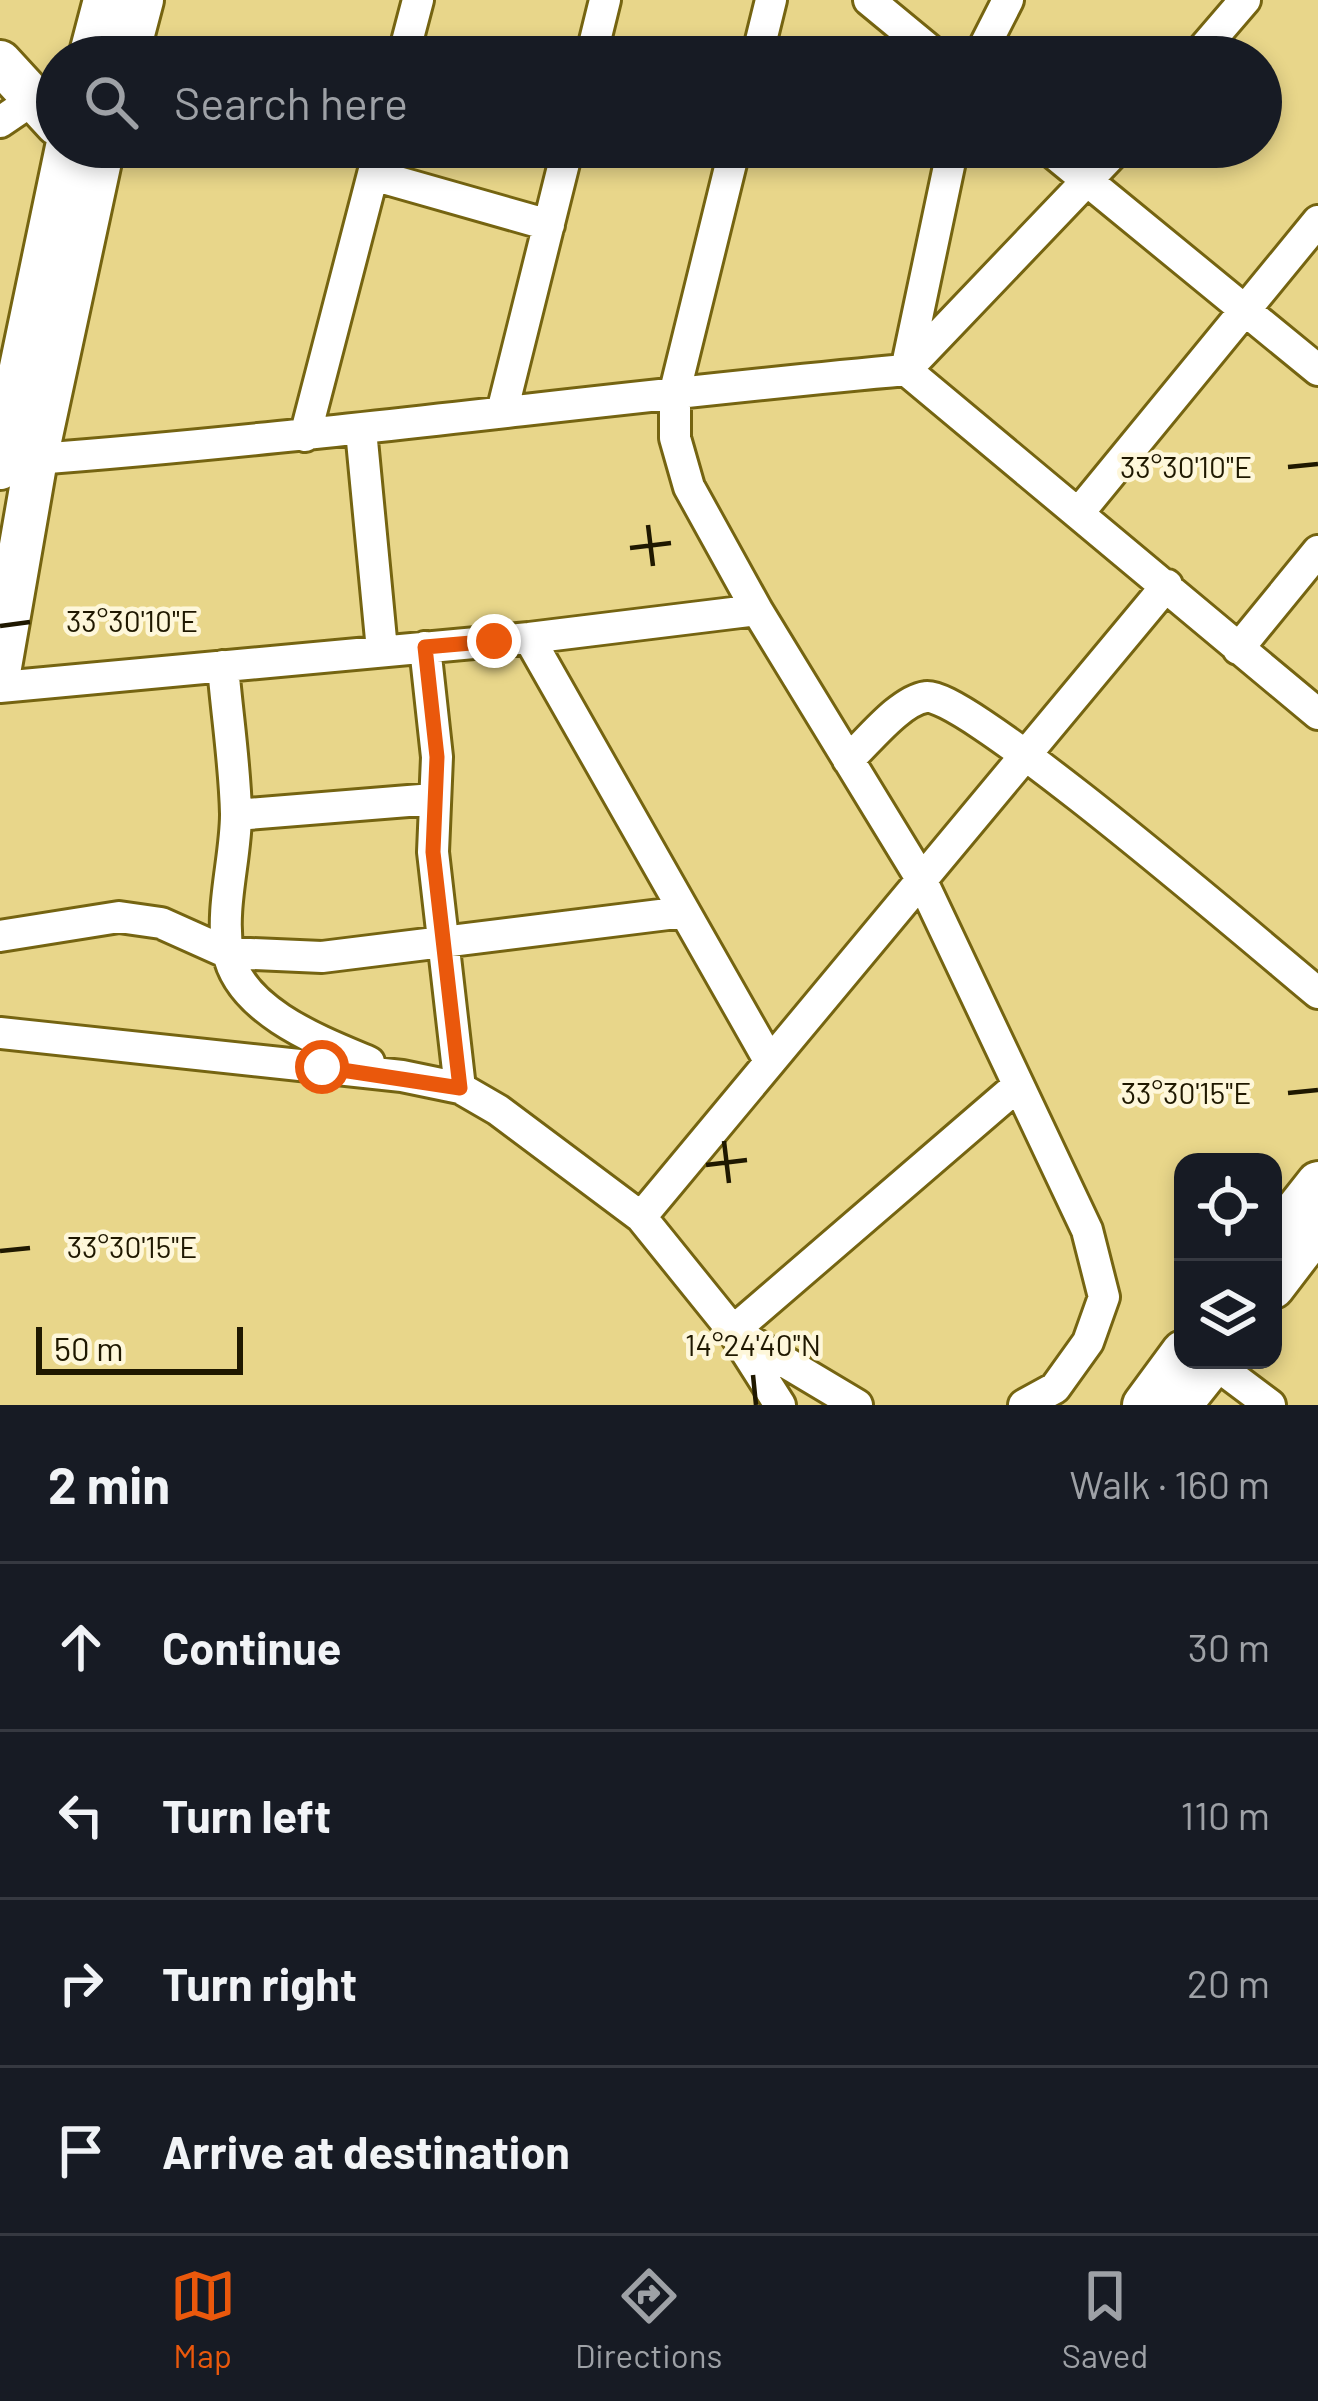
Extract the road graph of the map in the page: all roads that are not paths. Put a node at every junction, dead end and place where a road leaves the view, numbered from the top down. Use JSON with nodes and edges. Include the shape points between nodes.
{"nodes":[{"id":1,"x":105,"y":0,"type":"edge"},
{"id":2,"x":142,"y":0,"type":"edge"},
{"id":3,"x":418,"y":0,"type":"edge"},
{"id":4,"x":605,"y":0,"type":"edge"},
{"id":5,"x":771,"y":0,"type":"edge"},
{"id":6,"x":869,"y":0,"type":"edge"},
{"id":7,"x":1008,"y":0,"type":"edge"},
{"id":8,"x":1245,"y":0,"type":"edge"},
{"id":9,"x":96,"y":36,"type":"edge"},
{"id":10,"x":133,"y":36,"type":"edge"},
{"id":11,"x":409,"y":36,"type":"edge"},
{"id":12,"x":596,"y":36,"type":"edge"},
{"id":13,"x":762,"y":36,"type":"edge"},
{"id":14,"x":913,"y":36,"type":"edge"},
{"id":15,"x":990,"y":36,"type":"edge"},
{"id":16,"x":1214,"y":36,"type":"edge"},
{"id":17,"x":0,"y":62,"type":"edge"},
{"id":18,"x":30,"y":115,"type":"edge"},
{"id":19,"x":64,"y":168,"type":"edge"},
{"id":20,"x":97,"y":168,"type":"edge"},
{"id":21,"x":374,"y":168,"type":"edge"},
{"id":22,"x":395,"y":168,"type":"edge"},
{"id":23,"x":563,"y":168,"type":"edge"},
{"id":24,"x":730,"y":168,"type":"edge"},
{"id":25,"x":949,"y":168,"type":"edge"},
{"id":26,"x":1071,"y":168,"type":"edge"},
{"id":27,"x":1100,"y":168,"type":"edge"},
{"id":28,"x":1088,"y":182,"type":"junction"},
{"id":29,"x":1318,"y":221,"type":"edge"},
{"id":30,"x":549,"y":225,"type":"junction"},
{"id":31,"x":1245,"y":310,"type":"junction"},
{"id":32,"x":906,"y":370,"type":"junction"},
{"id":33,"x":1318,"y":370,"type":"edge"},
{"id":34,"x":675,"y":391,"type":"junction"},
{"id":35,"x":502,"y":412,"type":"junction"},
{"id":36,"x":361,"y":430,"type":"junction"},
{"id":37,"x":305,"y":436,"type":"junction"},
{"id":38,"x":18,"y":463,"type":"edge"},
{"id":39,"x":1081,"y":511,"type":"junction"},
{"id":40,"x":1318,"y":551,"type":"edge"},
{"id":41,"x":1167,"y":585,"type":"junction"},
{"id":42,"x":757,"y":610,"type":"junction"},
{"id":43,"x":529,"y":638,"type":"junction"},
{"id":44,"x":425,"y":647,"type":"junction"},
{"id":45,"x":1238,"y":649,"type":"junction"},
{"id":46,"x":382,"y":650,"type":"junction"},
{"id":47,"x":223,"y":666,"type":"junction"},
{"id":48,"x":0,"y":667,"type":"edge"},
{"id":49,"x":0,"y":687,"type":"edge"},
{"id":50,"x":1318,"y":714,"type":"edge"},
{"id":51,"x":1024,"y":753,"type":"junction"},
{"id":52,"x":848,"y":760,"type":"junction"},
{"id":53,"x":434,"y":799,"type":"junction"},
{"id":54,"x":236,"y":815,"type":"junction"},
{"id":55,"x":920,"y":877,"type":"junction"},
{"id":56,"x":684,"y":912,"type":"junction"},
{"id":57,"x":0,"y":936,"type":"edge"},
{"id":58,"x":442,"y":944,"type":"junction"},
{"id":59,"x":228,"y":953,"type":"junction"},
{"id":60,"x":1318,"y":993,"type":"edge"},
{"id":61,"x":0,"y":1033,"type":"edge"},
{"id":62,"x":770,"y":1062,"type":"junction"},
{"id":63,"x":402,"y":1076,"type":"junction"},
{"id":64,"x":460,"y":1088,"type":"junction"},
{"id":65,"x":1016,"y":1088,"type":"junction"},
{"id":66,"x":1318,"y":1183,"type":"edge"},
{"id":67,"x":641,"y":1217,"type":"junction"},
{"id":68,"x":1318,"y":1228,"type":"edge"},
{"id":69,"x":1282,"y":1229,"type":"edge"},
{"id":70,"x":1282,"y":1275,"type":"edge"},
{"id":71,"x":733,"y":1331,"type":"junction"},
{"id":72,"x":1190,"y":1369,"type":"edge"},
{"id":73,"x":1198,"y":1369,"type":"edge"},
{"id":74,"x":1219,"y":1369,"type":"edge"},
{"id":75,"x":779,"y":1405,"type":"edge"},
{"id":76,"x":857,"y":1405,"type":"edge"},
{"id":77,"x":1024,"y":1405,"type":"edge"},
{"id":78,"x":1144,"y":1405,"type":"edge"},
{"id":79,"x":1180,"y":1405,"type":"edge"},
{"id":80,"x":1270,"y":1405,"type":"edge"}],
"edges":[{"from":1,"to":9,"type":"main road"},
{"from":2,"to":10,"type":"main road"},
{"from":3,"to":11,"type":"street"},
{"from":4,"to":12,"type":"street"},
{"from":5,"to":13,"type":"street"},
{"from":6,"to":14,"type":"street"},
{"from":7,"to":15,"type":"street"},
{"from":8,"to":16,"type":"street"},
{"from":17,"to":18,"type":"main road"},
{"from":19,"to":38,"type":"main road"},
{"from":20,"to":38,"type":"main road"},
{"from":21,"to":37,"type":"street"},
{"from":22,"to":30,"type":"street"},
{"from":23,"to":30,"type":"street"},
{"from":24,"to":34,"type":"street"},
{"from":25,"to":32,"type":"street"},
{"from":26,"to":28,"type":"street"},
{"from":27,"to":28,"type":"street"},
{"from":28,"to":31,"type":"street"},
{"from":28,"to":32,"type":"street"},
{"from":29,"to":31,"type":"street"},
{"from":30,"to":35,"type":"street"},
{"from":31,"to":33,"type":"street"},
{"from":31,"to":39,"type":"street"},
{"from":32,"to":34,"type":"street"},
{"from":32,"to":39,"type":"street"},
{"from":34,"to":35,"type":"street"},
{"from":34,"to":42,"type":"street","via":[[675,438],[689,488]]},
{"from":35,"to":36,"type":"street"},
{"from":36,"to":37,"type":"street"},
{"from":36,"to":46,"type":"street"},
{"from":37,"to":38,"type":"street"},
{"from":38,"to":48,"type":"main road"},
{"from":39,"to":41,"type":"street"},
{"from":40,"to":45,"type":"street"},
{"from":41,"to":45,"type":"street"},
{"from":41,"to":51,"type":"street"},
{"from":42,"to":43,"type":"street"},
{"from":42,"to":52,"type":"street"},
{"from":43,"to":44,"type":"street"},
{"from":43,"to":56,"type":"street"},
{"from":44,"to":46,"type":"street"},
{"from":44,"to":53,"type":"street"},
{"from":45,"to":50,"type":"street"},
{"from":46,"to":47,"type":"street"},
{"from":47,"to":49,"type":"street"},
{"from":47,"to":54,"type":"street"},
{"from":51,"to":52,"type":"street","via":[[949,702],[925,697]]},
{"from":51,"to":55,"type":"street"},
{"from":51,"to":60,"type":"street"},
{"from":52,"to":55,"type":"street"},
{"from":53,"to":54,"type":"street"},
{"from":53,"to":58,"type":"street"},
{"from":54,"to":59,"type":"street"},
{"from":55,"to":62,"type":"street"},
{"from":55,"to":65,"type":"street"},
{"from":56,"to":58,"type":"street"},
{"from":56,"to":62,"type":"street"},
{"from":57,"to":59,"type":"street","via":[[119,917],[160,923]]},
{"from":58,"to":59,"type":"street","via":[[322,958]]},
{"from":58,"to":64,"type":"street"},
{"from":59,"to":63,"type":"street","via":[[238,976],[297,1029]]},
{"from":61,"to":63,"type":"street"},
{"from":62,"to":67,"type":"street"},
{"from":63,"to":64,"type":"street"},
{"from":64,"to":67,"type":"street"},
{"from":65,"to":71,"type":"street"},
{"from":65,"to":77,"type":"street","via":[[1088,1230],[1104,1297],[1088,1342],[1055,1388]]},
{"from":66,"to":69,"type":"main road"},
{"from":67,"to":71,"type":"street"},
{"from":68,"to":70,"type":"main road"},
{"from":71,"to":75,"type":"street"},
{"from":71,"to":76,"type":"street"},
{"from":72,"to":78,"type":"main road"},
{"from":73,"to":79,"type":"main road"},
{"from":74,"to":80,"type":"street"}]}
